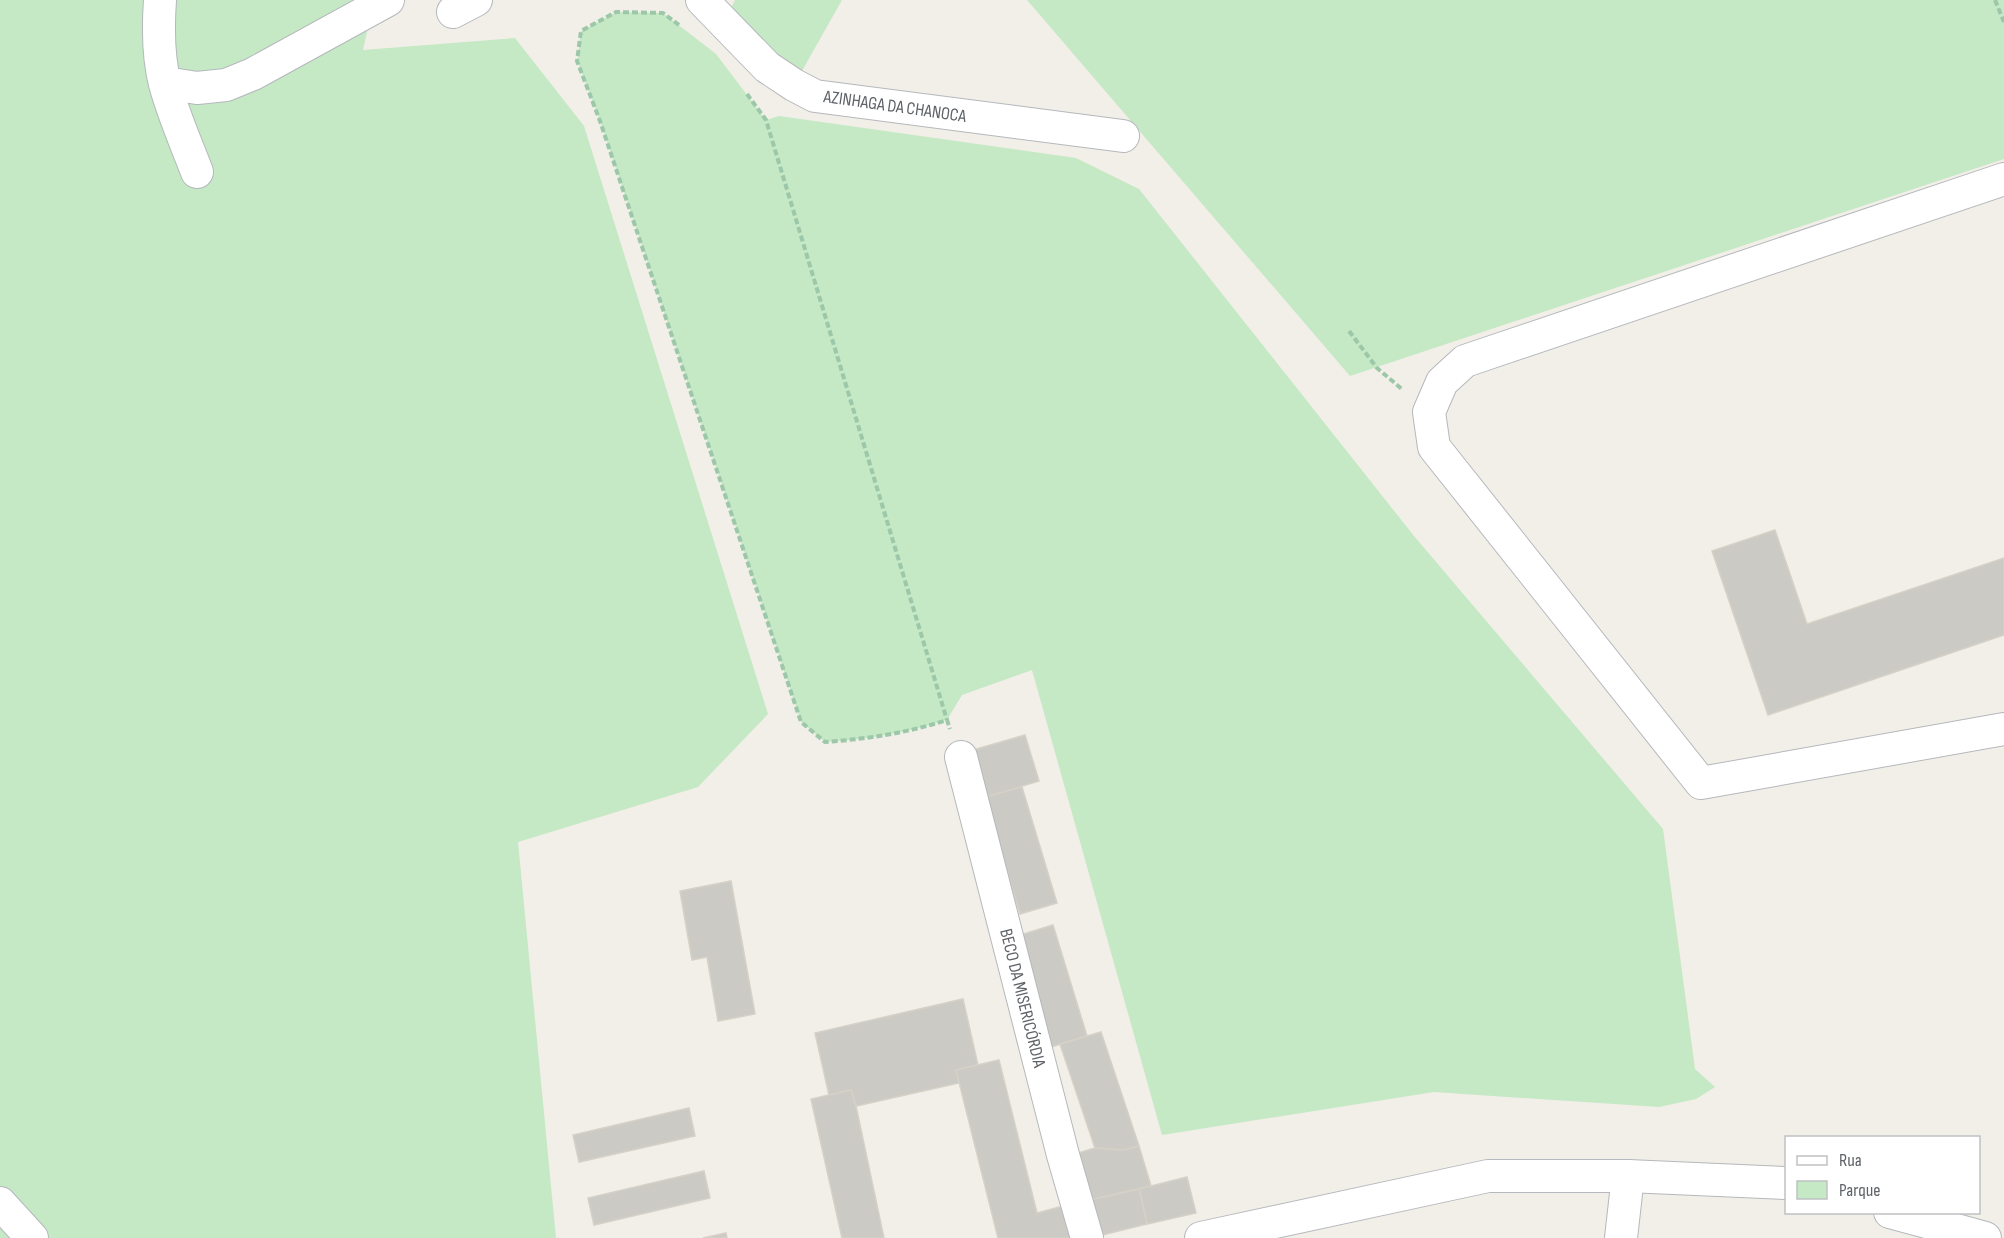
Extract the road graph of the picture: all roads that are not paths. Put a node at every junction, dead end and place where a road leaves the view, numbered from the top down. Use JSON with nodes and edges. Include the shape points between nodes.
{"nodes":[{"id":1,"x":160,"y":0,"type":"edge"},
{"id":2,"x":388,"y":0,"type":"edge"},
{"id":3,"x":702,"y":0,"type":"edge"},
{"id":4,"x":165,"y":83,"type":"junction"},
{"id":5,"x":1123,"y":136,"type":"dead end"},
{"id":6,"x":197,"y":172,"type":"dead end"},
{"id":7,"x":2004,"y":179,"type":"edge"},
{"id":8,"x":2004,"y":729,"type":"edge"},
{"id":9,"x":961,"y":757,"type":"road end"},
{"id":10,"x":1628,"y":1176,"type":"junction"},
{"id":11,"x":1785,"y":1183,"type":"edge"},
{"id":12,"x":0,"y":1203,"type":"edge"},
{"id":13,"x":1895,"y":1214,"type":"edge"},
{"id":14,"x":1936,"y":1232,"type":"edge"},
{"id":15,"x":1216,"y":1236,"type":"edge"},
{"id":16,"x":32,"y":1238,"type":"edge"},
{"id":17,"x":1087,"y":1238,"type":"edge"},
{"id":18,"x":1621,"y":1238,"type":"edge"},
{"id":19,"x":1985,"y":1238,"type":"edge"}],
"edges":[{"from":1,"to":4,"type":"street","via":[[158,24]]},
{"from":2,"to":4,"type":"street","via":[[226,85],[197,88]]},
{"from":3,"to":5,"type":"street","name":"AZINHAGA DA CHANOCA","via":[[767,67],[815,96]]},
{"from":4,"to":6,"type":"street"},
{"from":7,"to":8,"type":"street","via":[[1465,361],[1442,382],[1429,412],[1434,447],[1701,783]]},
{"from":9,"to":17,"type":"street","name":"BECO DA MISERICÓRDIA"},
{"from":10,"to":11,"type":"street"},
{"from":10,"to":15,"type":"street","via":[[1488,1176]]},
{"from":10,"to":18,"type":"street"},
{"from":12,"to":16,"type":"street"},
{"from":13,"to":14,"type":"street"},
{"from":14,"to":19,"type":"street"}]}
